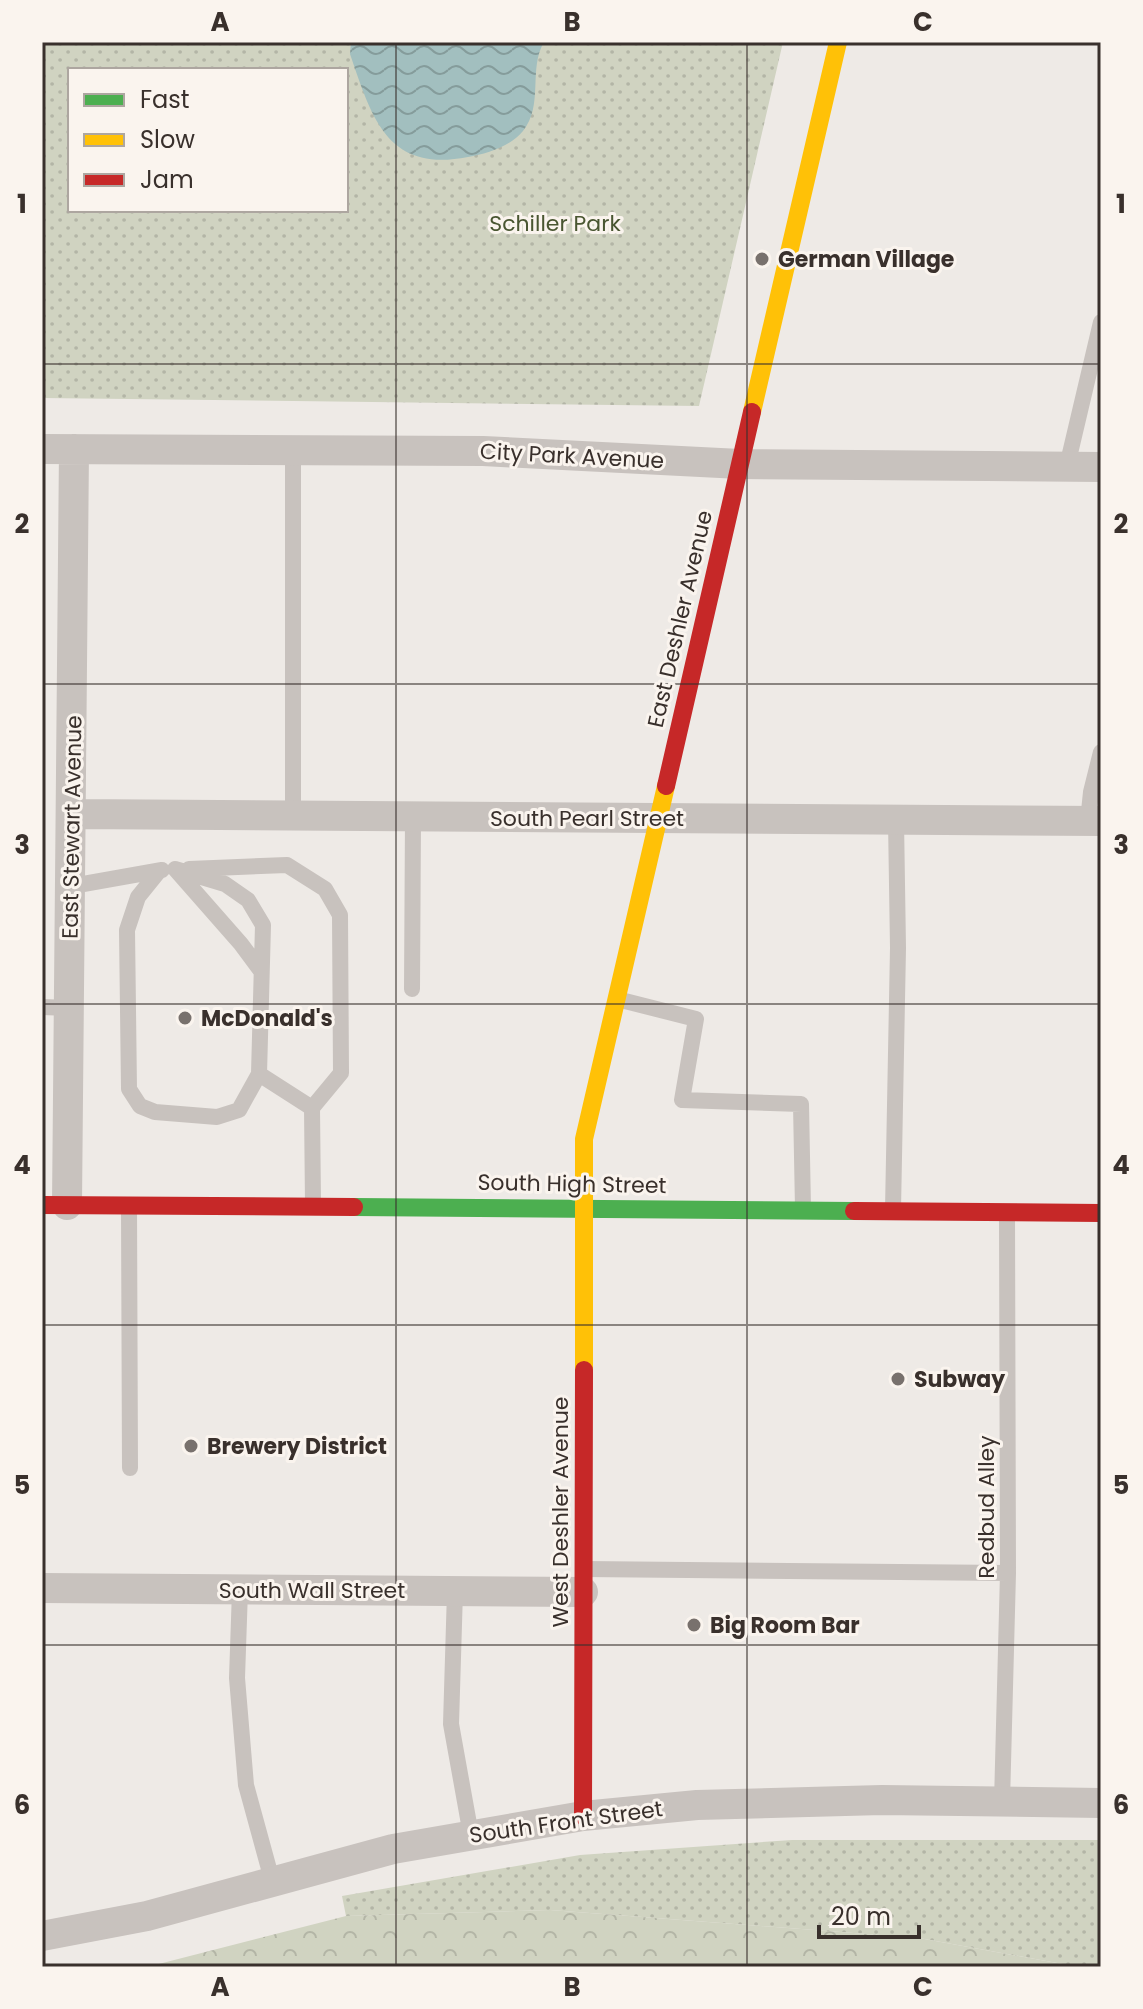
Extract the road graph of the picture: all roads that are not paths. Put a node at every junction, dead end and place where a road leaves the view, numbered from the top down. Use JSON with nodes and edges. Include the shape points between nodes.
{"nodes":[{"id":1,"x":838,"y":42,"type":"edge"},
{"id":2,"x":1101,"y":322,"type":"edge"},
{"id":3,"x":42,"y":449,"type":"edge"},
{"id":4,"x":74,"y":449,"type":"junction"},
{"id":5,"x":293,"y":450,"type":"junction"},
{"id":6,"x":740,"y":464,"type":"junction"},
{"id":7,"x":1067,"y":466,"type":"junction"},
{"id":8,"x":1101,"y":467,"type":"edge"},
{"id":9,"x":1101,"y":752,"type":"edge"},
{"id":10,"x":73,"y":814,"type":"junction"},
{"id":11,"x":293,"y":816,"type":"junction"},
{"id":12,"x":413,"y":817,"type":"junction"},
{"id":13,"x":658,"y":818,"type":"junction"},
{"id":14,"x":896,"y":820,"type":"junction"},
{"id":15,"x":1094,"y":821,"type":"edge"},
{"id":16,"x":167,"y":870,"type":"junction"},
{"id":17,"x":72,"y":886,"type":"junction"},
{"id":18,"x":261,"y":971,"type":"junction"},
{"id":19,"x":412,"y":989,"type":"dead end"},
{"id":20,"x":617,"y":999,"type":"junction"},
{"id":21,"x":56,"y":1008,"type":"edge"},
{"id":22,"x":259,"y":1074,"type":"junction"},
{"id":23,"x":312,"y":1108,"type":"junction"},
{"id":24,"x":55,"y":1205,"type":"edge"},
{"id":25,"x":129,"y":1205,"type":"junction"},
{"id":26,"x":313,"y":1206,"type":"junction"},
{"id":27,"x":582,"y":1208,"type":"junction"},
{"id":28,"x":803,"y":1211,"type":"junction"},
{"id":29,"x":893,"y":1212,"type":"junction"},
{"id":30,"x":1007,"y":1213,"type":"junction"},
{"id":31,"x":1101,"y":1213,"type":"edge"},
{"id":32,"x":130,"y":1468,"type":"dead end"},
{"id":33,"x":1008,"y":1573,"type":"junction"},
{"id":34,"x":583,"y":1580,"type":"junction"},
{"id":35,"x":42,"y":1588,"type":"edge"},
{"id":36,"x":240,"y":1590,"type":"junction"},
{"id":37,"x":455,"y":1591,"type":"junction"},
{"id":38,"x":1002,"y":1802,"type":"junction"},
{"id":39,"x":1101,"y":1803,"type":"edge"},
{"id":40,"x":583,"y":1816,"type":"junction"},
{"id":41,"x":471,"y":1835,"type":"junction"},
{"id":42,"x":272,"y":1880,"type":"junction"},
{"id":43,"x":42,"y":1936,"type":"edge"}],
"edges":[{"from":1,"to":6,"type":"street","name":"East Deshler Avenue"},
{"from":2,"to":7,"type":"lane"},
{"from":3,"to":4,"type":"street","name":"City Park Avenue"},
{"from":4,"to":5,"type":"street","name":"City Park Avenue"},
{"from":4,"to":10,"type":"street","name":"East Stewart Avenue"},
{"from":5,"to":6,"type":"street","name":"City Park Avenue","via":[[483,451]]},
{"from":5,"to":11,"type":"lane"},
{"from":6,"to":7,"type":"street","name":"City Park Avenue"},
{"from":6,"to":13,"type":"street","name":"East Deshler Avenue"},
{"from":7,"to":8,"type":"street","name":"City Park Avenue"},
{"from":9,"to":15,"type":"lane","via":[[1091,792]]},
{"from":10,"to":11,"type":"street","name":"South Pearl Street"},
{"from":10,"to":17,"type":"street","name":"East Stewart Avenue"},
{"from":11,"to":12,"type":"street","name":"South Pearl Street"},
{"from":12,"to":13,"type":"street","name":"South Pearl Street"},
{"from":12,"to":19,"type":"lane"},
{"from":13,"to":14,"type":"street","name":"South Pearl Street"},
{"from":13,"to":20,"type":"street","name":"East Deshler Avenue"},
{"from":14,"to":15,"type":"street","name":"South Pearl Street"},
{"from":14,"to":29,"type":"lane"},
{"from":16,"to":17,"type":"lane"},
{"from":16,"to":18,"type":"lane"},
{"from":16,"to":18,"type":"lane","via":[[225,884],[248,900],[263,925]]},
{"from":16,"to":22,"type":"lane","via":[[138,897],[127,930],[129,1089],[140,1106],[155,1112],[217,1117],[239,1110]]},
{"from":16,"to":23,"type":"lane","via":[[287,865],[325,889],[340,915],[341,1073]]},
{"from":17,"to":21,"type":"street","name":"East Stewart Avenue"},
{"from":18,"to":22,"type":"lane"},
{"from":20,"to":27,"type":"street","name":"East Deshler Avenue","via":[[584,1139]]},
{"from":20,"to":28,"type":"lane","via":[[696,1019],[682,1100],[801,1104]]},
{"from":21,"to":24,"type":"street","name":"East Stewart Avenue"},
{"from":22,"to":23,"type":"lane"},
{"from":23,"to":26,"type":"lane"},
{"from":24,"to":25,"type":"street","name":"South High Street"},
{"from":25,"to":26,"type":"street","name":"South High Street"},
{"from":25,"to":32,"type":"lane"},
{"from":26,"to":27,"type":"street","name":"South High Street"},
{"from":27,"to":28,"type":"street","name":"South High Street"},
{"from":27,"to":34,"type":"street","name":"West Deshler Avenue"},
{"from":28,"to":29,"type":"street","name":"South High Street"},
{"from":29,"to":30,"type":"street","name":"South High Street"},
{"from":30,"to":31,"type":"street","name":"South High Street"},
{"from":30,"to":33,"type":"lane","name":"Redbud Alley"},
{"from":33,"to":34,"type":"lane"},
{"from":33,"to":38,"type":"lane","name":"Redbud Alley"},
{"from":34,"to":37,"type":"street","name":"South Wall Street"},
{"from":34,"to":40,"type":"street","name":"West Deshler Avenue"},
{"from":35,"to":36,"type":"street","name":"South Wall Street"},
{"from":36,"to":37,"type":"street","name":"South Wall Street"},
{"from":36,"to":42,"type":"lane","via":[[237,1678],[246,1785]]},
{"from":37,"to":41,"type":"lane","via":[[451,1724]]},
{"from":38,"to":39,"type":"street","name":"South Front Street"},
{"from":38,"to":40,"type":"street","name":"South Front Street","via":[[697,1805]]},
{"from":40,"to":41,"type":"street","name":"South Front Street"},
{"from":41,"to":42,"type":"street","name":"South Front Street"},
{"from":42,"to":43,"type":"street","name":"South Front Street","via":[[147,1916]]}]}
